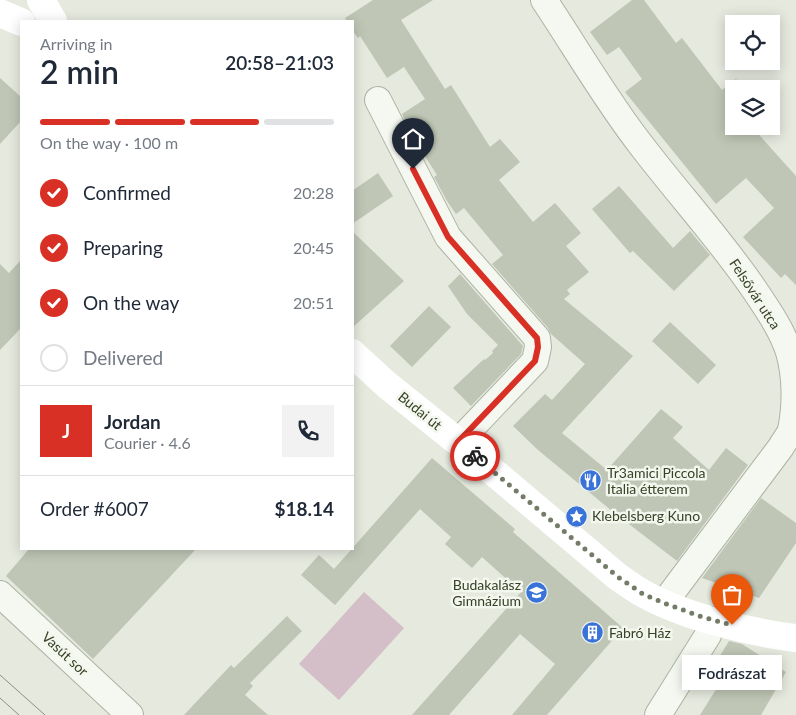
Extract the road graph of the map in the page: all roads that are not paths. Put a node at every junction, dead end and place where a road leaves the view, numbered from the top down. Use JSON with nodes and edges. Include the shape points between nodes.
{"nodes":[{"id":1,"x":15,"y":0,"type":"edge"},
{"id":2,"x":40,"y":0,"type":"edge"},
{"id":3,"x":544,"y":0,"type":"edge"},
{"id":4,"x":0,"y":12,"type":"edge"},
{"id":5,"x":52,"y":20,"type":"edge"},
{"id":6,"x":20,"y":22,"type":"edge"},
{"id":7,"x":378,"y":100,"type":"dead end"},
{"id":8,"x":354,"y":355,"type":"edge"},
{"id":9,"x":458,"y":442,"type":"junction"},
{"id":10,"x":0,"y":594,"type":"edge"},
{"id":11,"x":664,"y":603,"type":"junction"},
{"id":12,"x":713,"y":620,"type":"junction"},
{"id":13,"x":796,"y":638,"type":"edge"},
{"id":14,"x":130,"y":715,"type":"edge"},
{"id":15,"x":658,"y":715,"type":"edge"}],
"edges":[{"from":1,"to":4,"type":"main road"},
{"from":2,"to":5,"type":"main road"},
{"from":3,"to":11,"type":"street","name":"Felsővár utca","via":[[640,144],[744,274],[770,312],[789,351],[796,402],[790,432]]},
{"from":4,"to":6,"type":"main road"},
{"from":7,"to":9,"type":"street","via":[[448,237],[537,338],[535,361]]},
{"from":8,"to":9,"type":"main road","name":"Budai út"},
{"from":9,"to":11,"type":"main road","name":"Budai út","via":[[618,577]]},
{"from":10,"to":14,"type":"street","name":"Vasút sor"},
{"from":11,"to":12,"type":"main road","name":"Budai út"},
{"from":12,"to":13,"type":"main road","name":"Budai út"},
{"from":12,"to":15,"type":"street","via":[[708,635]]}]}
